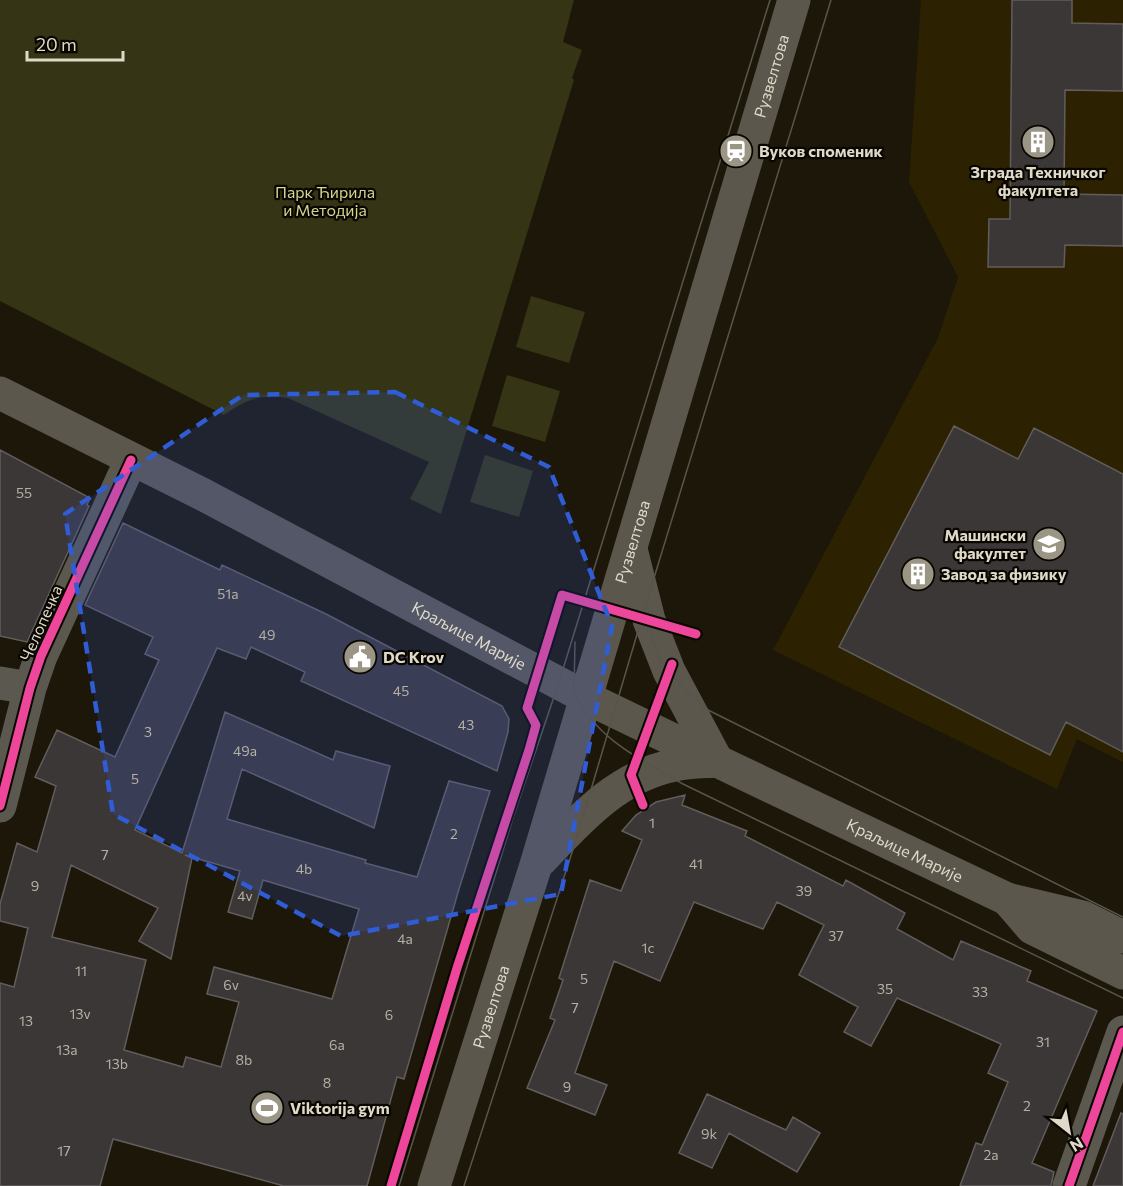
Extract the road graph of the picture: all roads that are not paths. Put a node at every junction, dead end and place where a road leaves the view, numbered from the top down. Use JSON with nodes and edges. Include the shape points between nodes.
{"nodes":[{"id":1,"x":794,"y":0,"type":"edge"},
{"id":2,"x":0,"y":393,"type":"edge"},
{"id":3,"x":131,"y":460,"type":"junction"},
{"id":4,"x":631,"y":549,"type":"junction"},
{"id":5,"x":15,"y":686,"type":"edge"},
{"id":6,"x":585,"y":697,"type":"junction"},
{"id":7,"x":717,"y":761,"type":"junction"},
{"id":8,"x":0,"y":806,"type":"edge"},
{"id":9,"x":536,"y":865,"type":"junction"},
{"id":10,"x":1007,"y":899,"type":"junction"},
{"id":11,"x":1123,"y":938,"type":"edge"},
{"id":12,"x":1123,"y":973,"type":"edge"},
{"id":13,"x":1123,"y":1032,"type":"edge"},
{"id":14,"x":434,"y":1186,"type":"edge"},
{"id":15,"x":1069,"y":1186,"type":"edge"}],
"edges":[{"from":1,"to":4,"type":"main road","name":"Рузвелтова"},
{"from":2,"to":3,"type":"main road","name":"Краљице Марије"},
{"from":3,"to":5,"type":"street","name":"Челопечка","via":[[41,656]]},
{"from":3,"to":6,"type":"main road","name":"Краљице Марије"},
{"from":4,"to":6,"type":"main road","name":"Рузвелтова"},
{"from":4,"to":7,"type":"main road","via":[[649,620],[669,671]]},
{"from":5,"to":8,"type":"street","name":"Челопечка"},
{"from":6,"to":7,"type":"main road","name":"Краљице Марије"},
{"from":6,"to":9,"type":"main road","name":"Рузвелтова"},
{"from":7,"to":9,"type":"main road","via":[[675,765],[616,788]]},
{"from":7,"to":10,"type":"main road","name":"Краљице Марије"},
{"from":9,"to":14,"type":"main road","name":"Рузвелтова"},
{"from":10,"to":11,"type":"main road","name":"Краљице Марије","via":[[1083,917]]},
{"from":10,"to":12,"type":"main road","name":"Краљице Марије","via":[[1032,928]]},
{"from":13,"to":15,"type":"street"}]}
